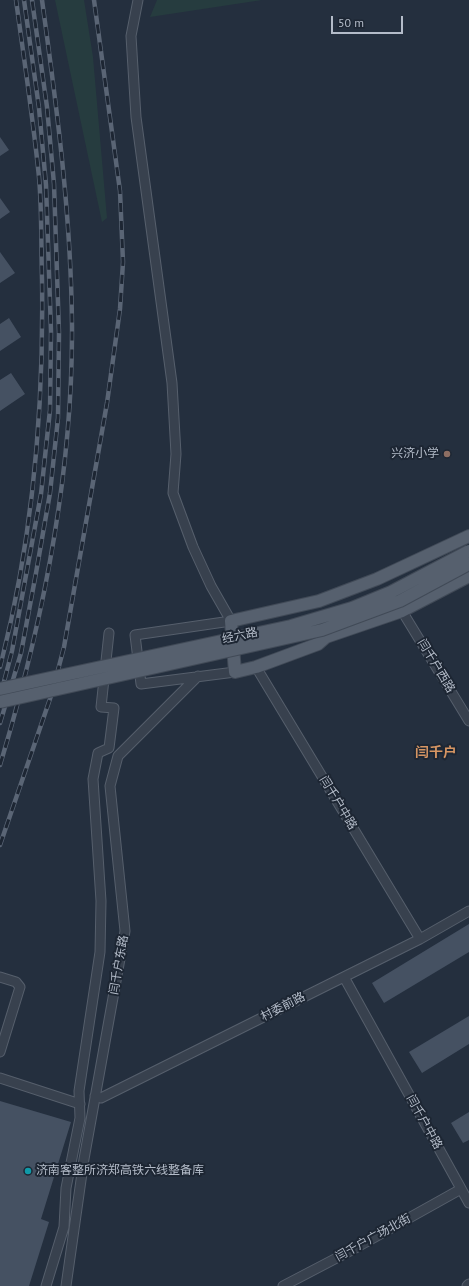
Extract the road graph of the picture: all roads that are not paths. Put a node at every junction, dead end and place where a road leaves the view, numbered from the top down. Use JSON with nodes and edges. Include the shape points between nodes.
{"nodes":[{"id":1,"x":138,"y":0,"type":"edge"},
{"id":2,"x":469,"y":536,"type":"edge"},
{"id":3,"x":469,"y":551,"type":"edge"},
{"id":4,"x":469,"y":564,"type":"edge"},
{"id":5,"x":469,"y":576,"type":"edge"},
{"id":6,"x":402,"y":611,"type":"junction"},
{"id":7,"x":231,"y":621,"type":"junction"},
{"id":8,"x":109,"y":633,"type":"dead end"},
{"id":9,"x":256,"y":667,"type":"junction"},
{"id":10,"x":236,"y":672,"type":"junction"},
{"id":11,"x":198,"y":676,"type":"junction"},
{"id":12,"x":0,"y":689,"type":"edge"},
{"id":13,"x":0,"y":702,"type":"edge"},
{"id":14,"x":469,"y":721,"type":"edge"},
{"id":15,"x":109,"y":748,"type":"junction"},
{"id":16,"x":114,"y":771,"type":"junction"},
{"id":17,"x":469,"y":911,"type":"edge"},
{"id":18,"x":420,"y":939,"type":"junction"},
{"id":19,"x":0,"y":977,"type":"edge"},
{"id":20,"x":344,"y":977,"type":"junction"},
{"id":21,"x":0,"y":1052,"type":"edge"},
{"id":22,"x":0,"y":1078,"type":"edge"},
{"id":23,"x":95,"y":1096,"type":"junction"},
{"id":24,"x":80,"y":1104,"type":"junction"},
{"id":25,"x":461,"y":1189,"type":"junction"},
{"id":26,"x":469,"y":1203,"type":"edge"},
{"id":27,"x":46,"y":1286,"type":"edge"},
{"id":28,"x":66,"y":1286,"type":"edge"},
{"id":29,"x":283,"y":1286,"type":"edge"}],
"edges":[{"from":1,"to":7,"type":"street","via":[[131,36],[136,117],[172,383],[176,454],[173,493],[193,547]]},
{"from":2,"to":7,"type":"main road","via":[[378,579],[319,601]]},
{"from":3,"to":12,"type":"main road","name":"经六路","bridge":true,"via":[[390,592],[352,608],[291,626]]},
{"from":4,"to":13,"type":"main road","name":"经六路","bridge":true,"via":[[400,601],[322,630]]},
{"from":5,"to":6,"type":"main road"},
{"from":6,"to":9,"type":"main road","via":[[326,638],[318,644]]},
{"from":6,"to":14,"type":"street","name":"闫千户西路"},
{"from":7,"to":10,"type":"main road"},
{"from":7,"to":11,"type":"street","via":[[135,635],[141,684]]},
{"from":8,"to":15,"type":"street","via":[[101,707],[114,708]]},
{"from":9,"to":10,"type":"main road"},
{"from":9,"to":18,"type":"street","name":"闫千户中路"},
{"from":10,"to":11,"type":"street"},
{"from":11,"to":16,"type":"street","name":"闫千户东路","via":[[118,756]]},
{"from":15,"to":16,"type":"street"},
{"from":15,"to":24,"type":"street","via":[[98,753],[93,779],[101,901],[100,952],[83,1063]]},
{"from":16,"to":23,"type":"street","name":"闫千户东路","via":[[110,786],[125,931]]},
{"from":17,"to":18,"type":"street","name":"村委前路"},
{"from":18,"to":20,"type":"street","name":"村委前路"},
{"from":19,"to":21,"type":"street","via":[[16,982],[20,986]]},
{"from":20,"to":23,"type":"street","name":"村委前路","via":[[101,1098]]},
{"from":20,"to":25,"type":"street","name":"闫千户中路"},
{"from":22,"to":24,"type":"street"},
{"from":23,"to":28,"type":"street","name":"闫千户东路"},
{"from":24,"to":27,"type":"street","via":[[80,1118],[66,1188],[64,1227]]},
{"from":25,"to":26,"type":"street","name":"闫千户中路"},
{"from":25,"to":29,"type":"street","name":"闫千户广场北街","via":[[350,1252]]}]}
